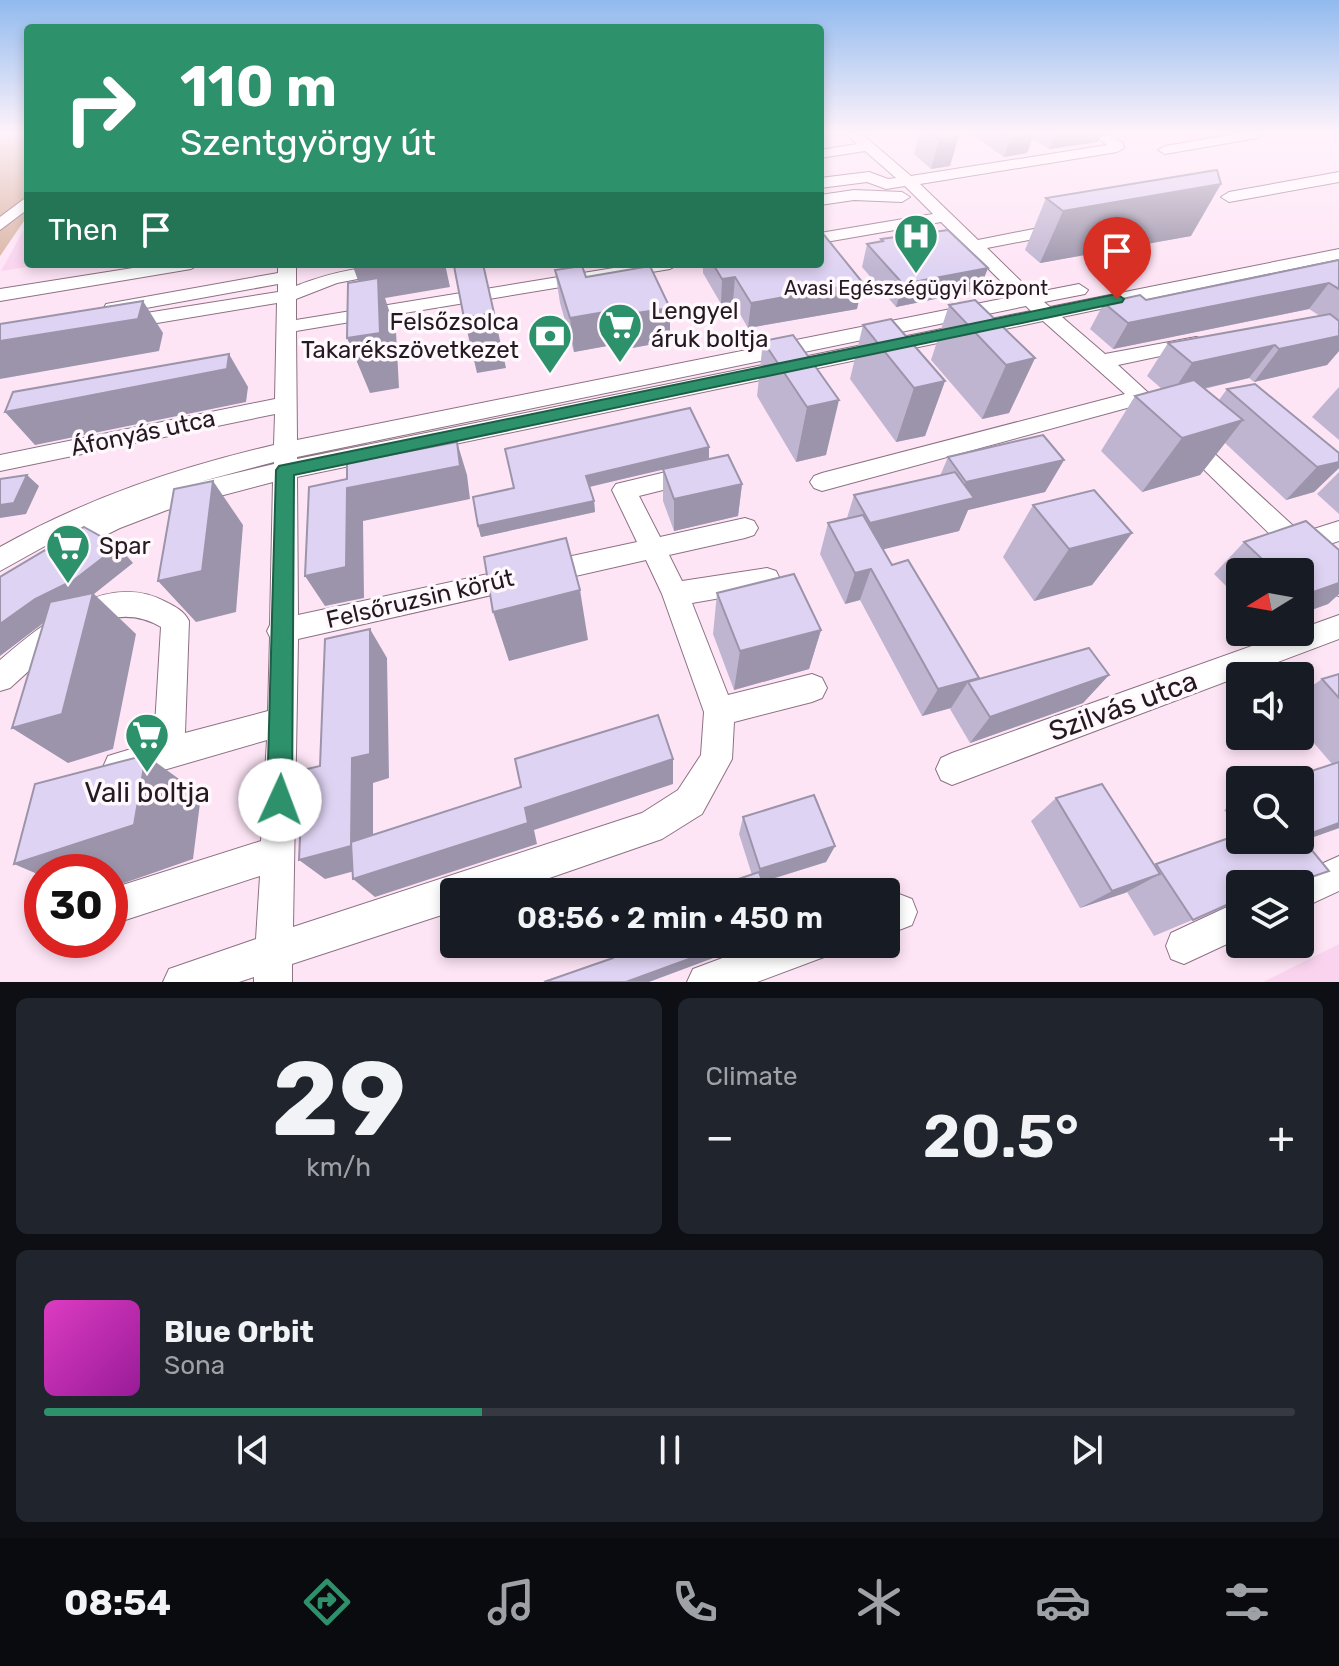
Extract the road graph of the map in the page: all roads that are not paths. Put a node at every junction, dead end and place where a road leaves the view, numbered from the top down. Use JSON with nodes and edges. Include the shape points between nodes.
{"nodes":[{"id":1,"x":846,"y":180,"type":"edge"},
{"id":2,"x":876,"y":180,"type":"edge"},
{"id":3,"x":905,"y":180,"type":"edge"},
{"id":4,"x":943,"y":180,"type":"edge"},
{"id":5,"x":978,"y":180,"type":"edge"},
{"id":6,"x":1323,"y":180,"type":"edge"},
{"id":7,"x":824,"y":183,"type":"edge"},
{"id":8,"x":914,"y":188,"type":"junction"},
{"id":9,"x":1229,"y":197,"type":"dead end"},
{"id":10,"x":824,"y":199,"type":"edge"},
{"id":11,"x":24,"y":204,"type":"edge"},
{"id":12,"x":944,"y":217,"type":"junction"},
{"id":13,"x":0,"y":225,"type":"edge"},
{"id":14,"x":1083,"y":225,"type":"edge"},
{"id":15,"x":824,"y":237,"type":"edge"},
{"id":16,"x":1339,"y":240,"type":"edge"},
{"id":17,"x":973,"y":246,"type":"junction"},
{"id":18,"x":1339,"y":254,"type":"edge"},
{"id":19,"x":166,"y":268,"type":"edge"},
{"id":20,"x":387,"y":268,"type":"edge"},
{"id":21,"x":646,"y":268,"type":"edge"},
{"id":22,"x":287,"y":279,"type":"edge"},
{"id":23,"x":0,"y":295,"type":"edge"},
{"id":24,"x":1029,"y":299,"type":"junction"},
{"id":25,"x":1046,"y":314,"type":"junction"},
{"id":26,"x":104,"y":318,"type":"edge"},
{"id":27,"x":287,"y":327,"type":"junction"},
{"id":28,"x":1209,"y":341,"type":"edge"},
{"id":29,"x":1100,"y":362,"type":"junction"},
{"id":30,"x":1142,"y":397,"type":"junction"},
{"id":31,"x":286,"y":404,"type":"junction"},
{"id":32,"x":286,"y":461,"type":"junction"},
{"id":33,"x":0,"y":463,"type":"edge"},
{"id":34,"x":716,"y":469,"type":"edge"},
{"id":35,"x":822,"y":482,"type":"dead end"},
{"id":36,"x":745,"y":528,"type":"dead end"},
{"id":37,"x":1339,"y":531,"type":"edge"},
{"id":38,"x":1297,"y":545,"type":"junction"},
{"id":39,"x":652,"y":546,"type":"junction"},
{"id":40,"x":0,"y":560,"type":"edge"},
{"id":41,"x":767,"y":579,"type":"edge"},
{"id":42,"x":1339,"y":585,"type":"edge"},
{"id":43,"x":0,"y":587,"type":"edge"},
{"id":44,"x":675,"y":594,"type":"junction"},
{"id":45,"x":1339,"y":627,"type":"edge"},
{"id":46,"x":281,"y":631,"type":"junction"},
{"id":47,"x":0,"y":678,"type":"edge"},
{"id":48,"x":812,"y":688,"type":"dead end"},
{"id":49,"x":719,"y":712,"type":"junction"},
{"id":50,"x":283,"y":721,"type":"junction"},
{"id":51,"x":169,"y":751,"type":"junction"},
{"id":52,"x":952,"y":769,"type":"dead end"},
{"id":53,"x":97,"y":773,"type":"edge"},
{"id":54,"x":277,"y":853,"type":"junction"},
{"id":55,"x":1339,"y":873,"type":"edge"},
{"id":56,"x":497,"y":878,"type":"edge"},
{"id":57,"x":1314,"y":885,"type":"edge"},
{"id":58,"x":440,"y":898,"type":"edge"},
{"id":59,"x":128,"y":901,"type":"edge"},
{"id":60,"x":1226,"y":926,"type":"edge"},
{"id":61,"x":1184,"y":946,"type":"dead end"},
{"id":62,"x":772,"y":958,"type":"edge"},
{"id":63,"x":273,"y":968,"type":"edge"},
{"id":64,"x":182,"y":982,"type":"edge"},
{"id":65,"x":706,"y":982,"type":"edge"}],
"edges":[{"from":1,"to":7,"type":"street"},
{"from":2,"to":8,"type":"street"},
{"from":3,"to":8,"type":"street"},
{"from":4,"to":8,"type":"street"},
{"from":5,"to":8,"type":"street"},
{"from":6,"to":9,"type":"street"},
{"from":8,"to":10,"type":"street","via":[[911,197]]},
{"from":8,"to":12,"type":"street"},
{"from":11,"to":13,"type":"street"},
{"from":12,"to":15,"type":"street"},
{"from":12,"to":17,"type":"street"},
{"from":14,"to":17,"type":"street"},
{"from":16,"to":24,"type":"street"},
{"from":17,"to":24,"type":"street"},
{"from":18,"to":25,"type":"street"},
{"from":19,"to":23,"type":"street"},
{"from":20,"to":22,"type":"street","via":[[333,278]]},
{"from":21,"to":27,"type":"street"},
{"from":22,"to":26,"type":"street"},
{"from":22,"to":27,"type":"street"},
{"from":24,"to":25,"type":"street"},
{"from":24,"to":32,"type":"street"},
{"from":25,"to":29,"type":"street"},
{"from":25,"to":32,"type":"street"},
{"from":27,"to":31,"type":"street"},
{"from":28,"to":29,"type":"street"},
{"from":29,"to":30,"type":"street"},
{"from":30,"to":35,"type":"street"},
{"from":30,"to":38,"type":"street"},
{"from":31,"to":32,"type":"street"},
{"from":31,"to":33,"type":"street","name":"Áfonyás utca"},
{"from":32,"to":40,"type":"street","via":[[152,486],[48,531]]},
{"from":32,"to":43,"type":"street","via":[[114,520]]},
{"from":32,"to":46,"type":"street"},
{"from":34,"to":39,"type":"street","via":[[624,490]]},
{"from":36,"to":39,"type":"street","name":"Felsőruzsin körút"},
{"from":37,"to":38,"type":"street"},
{"from":38,"to":42,"type":"street"},
{"from":39,"to":44,"type":"street"},
{"from":39,"to":46,"type":"street","name":"Felsőruzsin körút"},
{"from":41,"to":44,"type":"street"},
{"from":44,"to":49,"type":"street"},
{"from":45,"to":52,"type":"street","name":"Szilvás utca"},
{"from":46,"to":50,"type":"street"},
{"from":47,"to":51,"type":"street","via":[[69,621],[95,609],[149,604],[175,621]]},
{"from":48,"to":49,"type":"street"},
{"from":49,"to":56,"type":"street","via":[[716,759],[690,802],[650,827]]},
{"from":50,"to":51,"type":"street"},
{"from":50,"to":54,"type":"street"},
{"from":51,"to":53,"type":"street"},
{"from":54,"to":59,"type":"street"},
{"from":54,"to":63,"type":"street"},
{"from":55,"to":57,"type":"street"},
{"from":58,"to":63,"type":"street"},
{"from":60,"to":61,"type":"street"},
{"from":62,"to":65,"type":"street"},
{"from":63,"to":64,"type":"street"}]}
